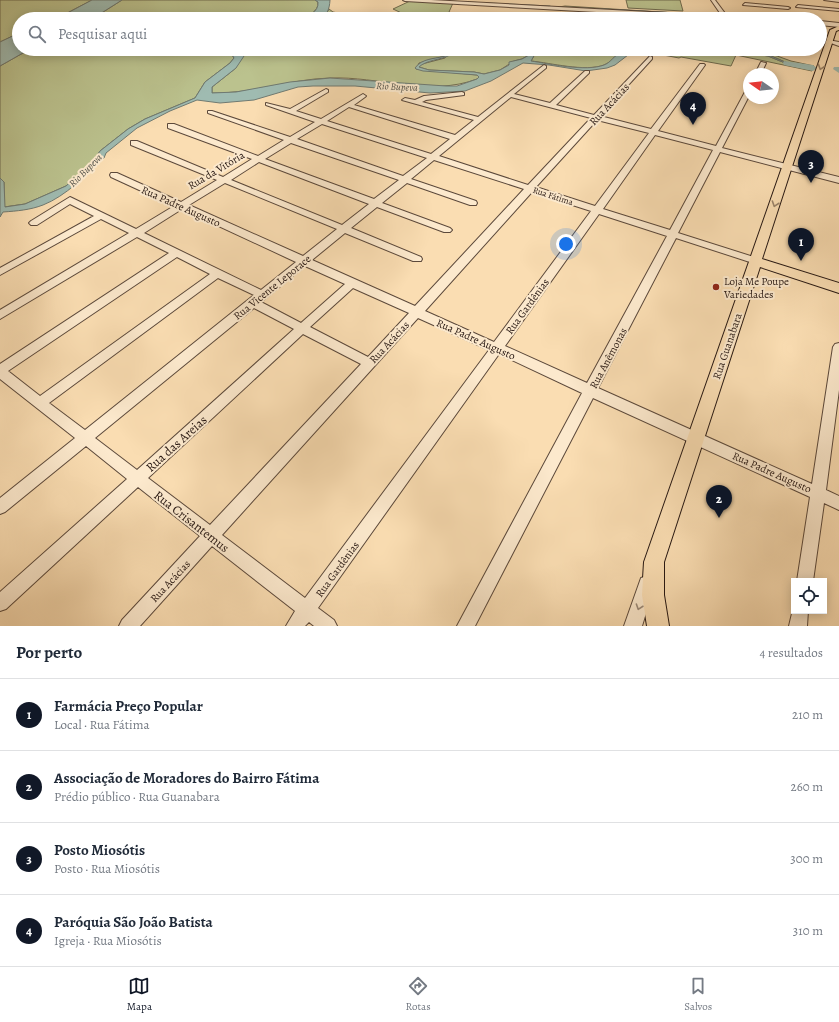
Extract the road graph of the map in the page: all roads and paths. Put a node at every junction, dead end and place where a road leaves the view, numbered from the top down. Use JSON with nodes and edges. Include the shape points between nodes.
{"nodes":[{"id":1,"x":405,"y":0,"type":"edge"},
{"id":2,"x":460,"y":0,"type":"edge"},
{"id":3,"x":713,"y":0,"type":"edge"},
{"id":4,"x":826,"y":0,"type":"edge"},
{"id":5,"x":435,"y":1,"type":"edge"},
{"id":6,"x":835,"y":1,"type":"edge"},
{"id":7,"x":744,"y":2,"type":"edge"},
{"id":8,"x":555,"y":5,"type":"junction"},
{"id":9,"x":798,"y":6,"type":"dead end"},
{"id":10,"x":788,"y":8,"type":"dead end"},
{"id":11,"x":838,"y":11,"type":"edge"},
{"id":12,"x":642,"y":12,"type":"edge"},
{"id":13,"x":663,"y":12,"type":"edge"},
{"id":14,"x":721,"y":12,"type":"edge"},
{"id":15,"x":747,"y":12,"type":"edge"},
{"id":16,"x":827,"y":25,"type":"edge"},
{"id":17,"x":838,"y":27,"type":"edge"},
{"id":18,"x":830,"y":41,"type":"junction"},
{"id":19,"x":839,"y":44,"type":"edge"},
{"id":20,"x":827,"y":50,"type":"edge"},
{"id":21,"x":825,"y":56,"type":"edge"},
{"id":22,"x":650,"y":58,"type":"dead end"},
{"id":23,"x":763,"y":63,"type":"dead end"},
{"id":24,"x":702,"y":65,"type":"dead end"},
{"id":25,"x":544,"y":67,"type":"dead end"},
{"id":26,"x":761,"y":68,"type":"edge"},
{"id":27,"x":587,"y":72,"type":"dead end"},
{"id":28,"x":326,"y":91,"type":"dead end"},
{"id":29,"x":462,"y":94,"type":"dead end"},
{"id":30,"x":509,"y":95,"type":"junction"},
{"id":31,"x":363,"y":96,"type":"dead end"},
{"id":32,"x":405,"y":100,"type":"dead end"},
{"id":33,"x":743,"y":101,"type":"edge"},
{"id":34,"x":417,"y":102,"type":"junction"},
{"id":35,"x":268,"y":104,"type":"dead end"},
{"id":36,"x":348,"y":105,"type":"junction"},
{"id":37,"x":551,"y":106,"type":"junction"},
{"id":38,"x":291,"y":111,"type":"junction"},
{"id":39,"x":210,"y":112,"type":"dead end"},
{"id":40,"x":596,"y":118,"type":"junction"},
{"id":41,"x":479,"y":119,"type":"junction"},
{"id":42,"x":322,"y":121,"type":"junction"},
{"id":43,"x":171,"y":126,"type":"dead end"},
{"id":44,"x":653,"y":132,"type":"junction"},
{"id":45,"x":456,"y":138,"type":"junction"},
{"id":46,"x":291,"y":140,"type":"junction"},
{"id":47,"x":134,"y":143,"type":"dead end"},
{"id":48,"x":718,"y":149,"type":"junction"},
{"id":49,"x":433,"y":157,"type":"junction"},
{"id":50,"x":259,"y":159,"type":"junction"},
{"id":51,"x":787,"y":167,"type":"junction"},
{"id":52,"x":114,"y":175,"type":"dead end"},
{"id":53,"x":405,"y":179,"type":"junction"},
{"id":54,"x":224,"y":180,"type":"junction"},
{"id":55,"x":839,"y":180,"type":"edge"},
{"id":56,"x":531,"y":188,"type":"junction"},
{"id":57,"x":376,"y":203,"type":"junction"},
{"id":58,"x":473,"y":203,"type":"dead end"},
{"id":59,"x":181,"y":206,"type":"junction"},
{"id":60,"x":597,"y":210,"type":"junction"},
{"id":61,"x":102,"y":215,"type":"junction"},
{"id":62,"x":34,"y":223,"type":"dead end"},
{"id":63,"x":344,"y":229,"type":"junction"},
{"id":64,"x":447,"y":230,"type":"dead end"},
{"id":65,"x":137,"y":232,"type":"junction"},
{"id":66,"x":673,"y":234,"type":"junction"},
{"id":67,"x":177,"y":252,"type":"junction"},
{"id":68,"x":417,"y":259,"type":"dead end"},
{"id":69,"x":304,"y":261,"type":"junction"},
{"id":70,"x":756,"y":261,"type":"junction"},
{"id":71,"x":0,"y":272,"type":"edge"},
{"id":72,"x":218,"y":273,"type":"junction"},
{"id":73,"x":352,"y":283,"type":"junction"},
{"id":74,"x":839,"y":288,"type":"edge"},
{"id":75,"x":262,"y":295,"type":"junction"},
{"id":76,"x":253,"y":303,"type":"junction"},
{"id":77,"x":417,"y":312,"type":"junction"},
{"id":78,"x":0,"y":315,"type":"edge"},
{"id":79,"x":302,"y":328,"type":"junction"},
{"id":80,"x":496,"y":348,"type":"junction"},
{"id":81,"x":839,"y":348,"type":"edge"},
{"id":82,"x":370,"y":364,"type":"junction"},
{"id":83,"x":0,"y":371,"type":"edge"},
{"id":84,"x":590,"y":391,"type":"junction"},
{"id":85,"x":40,"y":403,"type":"junction"},
{"id":86,"x":86,"y":438,"type":"junction"},
{"id":87,"x":696,"y":438,"type":"junction"},
{"id":88,"x":137,"y":478,"type":"junction"},
{"id":89,"x":818,"y":493,"type":"junction"},
{"id":90,"x":839,"y":503,"type":"edge"},
{"id":91,"x":1,"y":506,"type":"edge"},
{"id":92,"x":212,"y":536,"type":"junction"},
{"id":93,"x":654,"y":562,"type":"junction"},
{"id":94,"x":805,"y":578,"type":"edge"},
{"id":95,"x":0,"y":603,"type":"edge"},
{"id":96,"x":307,"y":610,"type":"junction"},
{"id":97,"x":800,"y":614,"type":"edge"},
{"id":98,"x":128,"y":626,"type":"edge"},
{"id":99,"x":295,"y":626,"type":"edge"},
{"id":100,"x":328,"y":626,"type":"edge"},
{"id":101,"x":466,"y":626,"type":"edge"},
{"id":102,"x":633,"y":626,"type":"edge"},
{"id":103,"x":658,"y":626,"type":"edge"},
{"id":104,"x":798,"y":626,"type":"edge"}],
"edges":[{"from":1,"to":5,"type":"street"},
{"from":2,"to":8,"type":"street"},
{"from":3,"to":14,"type":"street"},
{"from":4,"to":6,"type":"street"},
{"from":5,"to":8,"type":"street"},
{"from":6,"to":11,"type":"street"},
{"from":7,"to":10,"type":"street"},
{"from":7,"to":15,"type":"street"},
{"from":8,"to":12,"type":"street"},
{"from":8,"to":13,"type":"street"},
{"from":9,"to":11,"type":"street"},
{"from":16,"to":17,"type":"main road"},
{"from":17,"to":18,"type":"main road","name":"Rua Guanabara"},
{"from":18,"to":19,"type":"street"},
{"from":18,"to":20,"type":"main road","name":"Rua Guanabara","one_way":true},
{"from":21,"to":51,"type":"main road","name":"Rua Guanabara","one_way":true},
{"from":22,"to":40,"type":"street","name":"Rua Acácias"},
{"from":23,"to":26,"type":"street"},
{"from":24,"to":44,"type":"street","name":"Rua Gardênias"},
{"from":25,"to":30,"type":"street","name":"Rua Vicente Leporace"},
{"from":27,"to":37,"type":"street"},
{"from":28,"to":38,"type":"street"},
{"from":29,"to":34,"type":"street","via":[[424,98]]},
{"from":30,"to":37,"type":"street"},
{"from":30,"to":41,"type":"street","name":"Rua Vicente Leporace"},
{"from":31,"to":36,"type":"street","name":"Rua da Vitória"},
{"from":32,"to":34,"type":"street"},
{"from":33,"to":48,"type":"street","name":"Rua Anêmonas"},
{"from":34,"to":41,"type":"street"},
{"from":35,"to":38,"type":"street","name":"Rua Fátima"},
{"from":36,"to":42,"type":"street","name":"Rua da Vitória"},
{"from":36,"to":45,"type":"street"},
{"from":37,"to":40,"type":"street"},
{"from":38,"to":42,"type":"street","name":"Rua Fátima"},
{"from":39,"to":46,"type":"street"},
{"from":40,"to":44,"type":"street"},
{"from":40,"to":56,"type":"street","name":"Rua Acácias"},
{"from":41,"to":45,"type":"street","name":"Rua Vicente Leporace"},
{"from":42,"to":46,"type":"street","name":"Rua da Vitória"},
{"from":42,"to":49,"type":"street","name":"Rua Fátima"},
{"from":43,"to":50,"type":"street"},
{"from":44,"to":48,"type":"street"},
{"from":44,"to":60,"type":"street","name":"Rua Gardênias"},
{"from":45,"to":49,"type":"street","name":"Rua Vicente Leporace"},
{"from":46,"to":50,"type":"street","name":"Rua da Vitória"},
{"from":46,"to":53,"type":"street"},
{"from":47,"to":54,"type":"street"},
{"from":48,"to":51,"type":"street"},
{"from":48,"to":66,"type":"street","name":"Rua Anêmonas"},
{"from":49,"to":53,"type":"street","name":"Rua Vicente Leporace"},
{"from":49,"to":56,"type":"street","name":"Rua Fátima"},
{"from":50,"to":54,"type":"street","name":"Rua da Vitória"},
{"from":50,"to":57,"type":"street"},
{"from":51,"to":55,"type":"street"},
{"from":51,"to":70,"type":"main road","name":"Rua Guanabara","one_way":true},
{"from":52,"to":59,"type":"street","name":"Rua Padre Augusto"},
{"from":53,"to":57,"type":"street","name":"Rua Vicente Leporace"},
{"from":53,"to":58,"type":"street"},
{"from":54,"to":59,"type":"street","name":"Rua da Vitória"},
{"from":54,"to":63,"type":"street"},
{"from":56,"to":60,"type":"street","name":"Rua Fátima"},
{"from":56,"to":77,"type":"street","name":"Rua Acácias"},
{"from":57,"to":63,"type":"street","name":"Rua Vicente Leporace"},
{"from":57,"to":64,"type":"street"},
{"from":59,"to":65,"type":"street","name":"Rua da Vitória"},
{"from":59,"to":69,"type":"street","name":"Rua Padre Augusto"},
{"from":60,"to":66,"type":"street","name":"Rua Fátima"},
{"from":60,"to":80,"type":"street","name":"Rua Gardênias"},
{"from":61,"to":62,"type":"street","via":[[70,200]]},
{"from":61,"to":65,"type":"street"},
{"from":61,"to":71,"type":"street"},
{"from":63,"to":68,"type":"street"},
{"from":63,"to":69,"type":"street","name":"Rua Vicente Leporace"},
{"from":65,"to":67,"type":"street"},
{"from":65,"to":78,"type":"street","name":"Rua da Vitória"},
{"from":66,"to":70,"type":"street","name":"Rua Fátima"},
{"from":66,"to":84,"type":"street","name":"Rua Anêmonas"},
{"from":67,"to":72,"type":"street"},
{"from":67,"to":83,"type":"street"},
{"from":69,"to":73,"type":"street","name":"Rua Padre Augusto"},
{"from":69,"to":75,"type":"street","name":"Rua Vicente Leporace"},
{"from":70,"to":74,"type":"main road","name":"Rua Fátima"},
{"from":70,"to":87,"type":"main road","name":"Rua Guanabara"},
{"from":72,"to":75,"type":"street"},
{"from":72,"to":85,"type":"street"},
{"from":73,"to":77,"type":"street","name":"Rua Padre Augusto"},
{"from":73,"to":79,"type":"street","name":"Rua das Areias"},
{"from":75,"to":76,"type":"street","name":"Rua Vicente Leporace"},
{"from":76,"to":79,"type":"street"},
{"from":76,"to":86,"type":"street","name":"Rua Vicente Leporace"},
{"from":77,"to":80,"type":"street","name":"Rua Padre Augusto"},
{"from":77,"to":82,"type":"street","name":"Rua Acácias"},
{"from":79,"to":82,"type":"street"},
{"from":79,"to":88,"type":"street","name":"Rua das Areias"},
{"from":80,"to":84,"type":"street","name":"Rua Padre Augusto"},
{"from":80,"to":96,"type":"street","name":"Rua Gardênias"},
{"from":81,"to":89,"type":"street"},
{"from":82,"to":92,"type":"street","name":"Rua Acácias"},
{"from":83,"to":85,"type":"street","name":"Rua Crisantemus"},
{"from":84,"to":87,"type":"street","name":"Rua Padre Augusto"},
{"from":84,"to":101,"type":"street","name":"Rua Anêmonas"},
{"from":85,"to":86,"type":"street","name":"Rua Crisantemus"},
{"from":86,"to":88,"type":"street","name":"Rua Crisantemus"},
{"from":86,"to":91,"type":"street","name":"Rua Vicente Leporace"},
{"from":87,"to":89,"type":"street","name":"Rua Padre Augusto"},
{"from":87,"to":93,"type":"main road","name":"Rua Guanabara"},
{"from":88,"to":92,"type":"street","name":"Rua Crisantemus"},
{"from":88,"to":95,"type":"street","name":"Rua das Areias"},
{"from":89,"to":90,"type":"street","name":"Rua Padre Augusto"},
{"from":89,"to":94,"type":"street"},
{"from":92,"to":96,"type":"street","name":"Rua Crisantemus"},
{"from":92,"to":98,"type":"street","name":"Rua Acácias"},
{"from":93,"to":102,"type":"street","one_way":true},
{"from":93,"to":103,"type":"main road","name":"Rua Guanabara","via":[[653,595]]},
{"from":96,"to":99,"type":"street","name":"Rua Gardênias"},
{"from":96,"to":100,"type":"street","name":"Rua Crisantemus"},
{"from":97,"to":104,"type":"street"}]}
